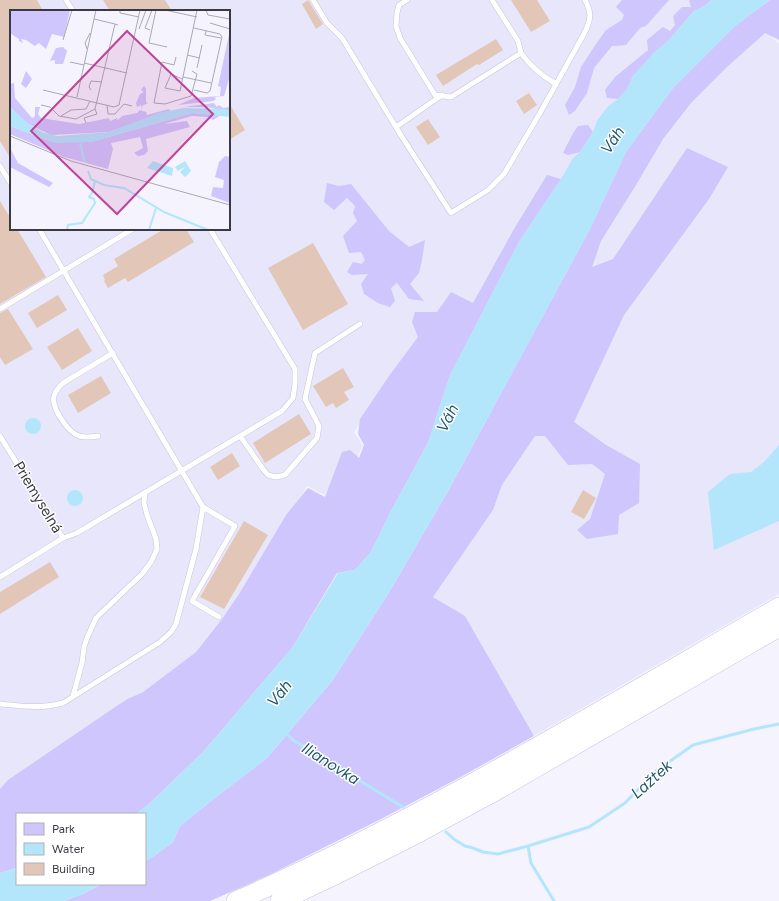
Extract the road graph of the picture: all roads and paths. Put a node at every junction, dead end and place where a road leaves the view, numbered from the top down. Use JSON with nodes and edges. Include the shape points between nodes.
{"nodes":[{"id":1,"x":66,"y":0,"type":"edge"},
{"id":2,"x":313,"y":0,"type":"edge"},
{"id":3,"x":407,"y":0,"type":"edge"},
{"id":4,"x":492,"y":0,"type":"edge"},
{"id":5,"x":585,"y":0,"type":"edge"},
{"id":6,"x":72,"y":10,"type":"edge"},
{"id":7,"x":521,"y":53,"type":"junction"},
{"id":8,"x":556,"y":84,"type":"junction"},
{"id":9,"x":442,"y":96,"type":"junction"},
{"id":10,"x":396,"y":127,"type":"junction"},
{"id":11,"x":0,"y":166,"type":"edge"},
{"id":12,"x":10,"y":182,"type":"edge"},
{"id":13,"x":40,"y":230,"type":"edge"},
{"id":14,"x":131,"y":230,"type":"edge"},
{"id":15,"x":211,"y":230,"type":"edge"},
{"id":16,"x":64,"y":270,"type":"junction"},
{"id":17,"x":0,"y":309,"type":"edge"},
{"id":18,"x":360,"y":324,"type":"dead end"},
{"id":19,"x":113,"y":353,"type":"junction"},
{"id":20,"x":0,"y":436,"type":"edge"},
{"id":21,"x":98,"y":436,"type":"dead end"},
{"id":22,"x":240,"y":436,"type":"junction"},
{"id":23,"x":182,"y":471,"type":"junction"},
{"id":24,"x":146,"y":493,"type":"junction"},
{"id":25,"x":203,"y":506,"type":"junction"},
{"id":26,"x":63,"y":538,"type":"junction"},
{"id":27,"x":0,"y":577,"type":"edge"},
{"id":28,"x":779,"y":607,"type":"edge"},
{"id":29,"x":219,"y":617,"type":"dead end"},
{"id":30,"x":779,"y":627,"type":"edge"},
{"id":31,"x":73,"y":696,"type":"junction"},
{"id":32,"x":0,"y":704,"type":"edge"},
{"id":33,"x":236,"y":901,"type":"edge"},
{"id":34,"x":280,"y":901,"type":"edge"}],
"edges":[{"from":1,"to":6,"type":"lane"},
{"from":2,"to":10,"type":"lane","via":[[327,23],[342,38]]},
{"from":3,"to":9,"type":"lane","via":[[399,5],[397,13],[396,26],[400,38],[435,95]]},
{"from":4,"to":7,"type":"lane","via":[[518,41]]},
{"from":5,"to":8,"type":"lane","via":[[590,15],[588,26]]},
{"from":7,"to":8,"type":"lane","via":[[540,74]]},
{"from":7,"to":9,"type":"lane","via":[[451,97]]},
{"from":8,"to":10,"type":"lane","via":[[504,174],[488,190],[451,213]]},
{"from":9,"to":10,"type":"lane"},
{"from":11,"to":12,"type":"lane"},
{"from":13,"to":16,"type":"lane"},
{"from":14,"to":16,"type":"lane"},
{"from":15,"to":22,"type":"lane","via":[[295,369],[293,398],[282,411]]},
{"from":16,"to":17,"type":"lane"},
{"from":16,"to":19,"type":"lane"},
{"from":18,"to":22,"type":"lane","via":[[315,353],[305,399],[319,426],[317,438],[285,475],[268,475]]},
{"from":19,"to":21,"type":"lane","via":[[63,383],[54,395],[53,403],[57,412],[72,432],[79,436]]},
{"from":19,"to":23,"type":"lane"},
{"from":20,"to":26,"type":"lane","name":"Priemyselná"},
{"from":22,"to":23,"type":"lane"},
{"from":23,"to":24,"type":"lane"},
{"from":23,"to":25,"type":"lane"},
{"from":24,"to":26,"type":"lane","via":[[77,533]]},
{"from":24,"to":31,"type":"lane","via":[[144,503],[157,549],[142,574],[96,618],[86,638]]},
{"from":25,"to":29,"type":"lane","via":[[235,526],[192,601]]},
{"from":25,"to":31,"type":"lane","via":[[196,549],[176,624],[171,632],[160,642]]},
{"from":26,"to":27,"type":"lane"},
{"from":28,"to":33,"type":"highway","via":[[484,777],[322,861]]},
{"from":30,"to":34,"type":"highway","via":[[446,818]]},
{"from":31,"to":32,"type":"lane","via":[[63,703],[52,706]]}]}
